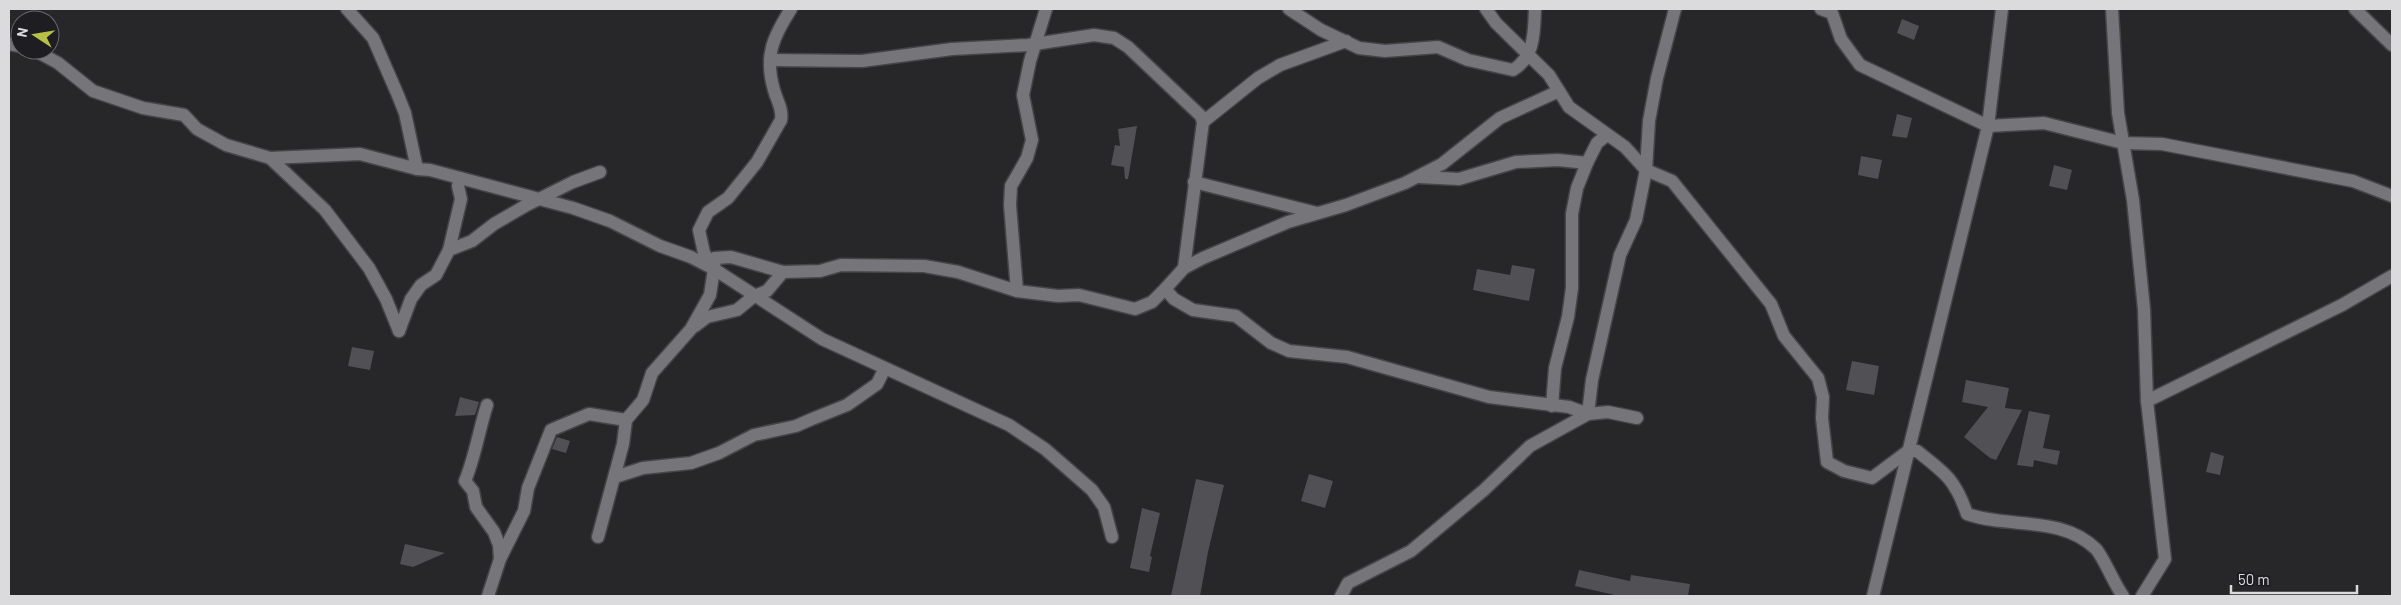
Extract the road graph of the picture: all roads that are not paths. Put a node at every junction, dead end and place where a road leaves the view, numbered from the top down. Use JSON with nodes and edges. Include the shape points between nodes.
{"nodes":[{"id":1,"x":347,"y":9,"type":"edge"},
{"id":2,"x":791,"y":9,"type":"edge"},
{"id":3,"x":1046,"y":9,"type":"edge"},
{"id":4,"x":1289,"y":9,"type":"edge"},
{"id":5,"x":1486,"y":9,"type":"edge"},
{"id":6,"x":1535,"y":9,"type":"edge"},
{"id":7,"x":1675,"y":9,"type":"edge"},
{"id":8,"x":2002,"y":9,"type":"edge"},
{"id":9,"x":2355,"y":9,"type":"edge"},
{"id":10,"x":1829,"y":10,"type":"edge"},
{"id":11,"x":2111,"y":10,"type":"edge"},
{"id":12,"x":1346,"y":42,"type":"junction"},
{"id":13,"x":1037,"y":43,"type":"junction"},
{"id":14,"x":2392,"y":45,"type":"edge"},
{"id":15,"x":1529,"y":53,"type":"junction"},
{"id":16,"x":52,"y":60,"type":"edge"},
{"id":17,"x":770,"y":60,"type":"junction"},
{"id":18,"x":1559,"y":91,"type":"junction"},
{"id":19,"x":1203,"y":122,"type":"junction"},
{"id":20,"x":1988,"y":126,"type":"junction"},
{"id":21,"x":1606,"y":135,"type":"junction"},
{"id":22,"x":2123,"y":142,"type":"junction"},
{"id":23,"x":270,"y":158,"type":"junction"},
{"id":24,"x":1587,"y":163,"type":"junction"},
{"id":25,"x":417,"y":169,"type":"junction"},
{"id":26,"x":1646,"y":170,"type":"junction"},
{"id":27,"x":600,"y":172,"type":"dead end"},
{"id":28,"x":1418,"y":177,"type":"junction"},
{"id":29,"x":460,"y":178,"type":"junction"},
{"id":30,"x":1194,"y":182,"type":"junction"},
{"id":31,"x":2392,"y":196,"type":"edge"},
{"id":32,"x":540,"y":198,"type":"junction"},
{"id":33,"x":1317,"y":213,"type":"junction"},
{"id":34,"x":449,"y":250,"type":"junction"},
{"id":35,"x":1184,"y":268,"type":"junction"},
{"id":36,"x":714,"y":269,"type":"junction"},
{"id":37,"x":783,"y":272,"type":"junction"},
{"id":38,"x":2392,"y":276,"type":"edge"},
{"id":39,"x":1165,"y":289,"type":"junction"},
{"id":40,"x":1017,"y":291,"type":"junction"},
{"id":41,"x":754,"y":296,"type":"junction"},
{"id":42,"x":690,"y":329,"type":"junction"},
{"id":43,"x":884,"y":370,"type":"junction"},
{"id":44,"x":2147,"y":401,"type":"junction"},
{"id":45,"x":487,"y":406,"type":"dead end"},
{"id":46,"x":1552,"y":406,"type":"junction"},
{"id":47,"x":1588,"y":414,"type":"junction"},
{"id":48,"x":1637,"y":418,"type":"dead end"},
{"id":49,"x":626,"y":420,"type":"junction"},
{"id":50,"x":1908,"y":451,"type":"junction"},
{"id":51,"x":614,"y":477,"type":"junction"},
{"id":52,"x":598,"y":537,"type":"dead end"},
{"id":53,"x":1112,"y":537,"type":"dead end"},
{"id":54,"x":500,"y":559,"type":"junction"},
{"id":55,"x":488,"y":596,"type":"edge"},
{"id":56,"x":1341,"y":596,"type":"edge"},
{"id":57,"x":1873,"y":596,"type":"edge"},
{"id":58,"x":2123,"y":596,"type":"edge"},
{"id":59,"x":2142,"y":596,"type":"edge"}],
"edges":[{"from":1,"to":25,"type":"street","via":[[373,38],[405,113]]},
{"from":2,"to":17,"type":"street","via":[[777,30]]},
{"from":3,"to":13,"type":"street"},
{"from":4,"to":12,"type":"street"},
{"from":5,"to":15,"type":"street","via":[[1496,23]]},
{"from":6,"to":15,"type":"street","via":[[1534,35]]},
{"from":7,"to":26,"type":"street","via":[[1649,121]]},
{"from":8,"to":20,"type":"street"},
{"from":9,"to":14,"type":"street"},
{"from":10,"to":20,"type":"street","via":[[1841,40],[1860,65]]},
{"from":11,"to":22,"type":"street"},
{"from":12,"to":15,"type":"street","via":[[1359,48],[1384,51],[1438,47],[1468,60],[1513,70],[1525,63]]},
{"from":12,"to":19,"type":"street","via":[[1280,65],[1258,78]]},
{"from":13,"to":17,"type":"street","via":[[952,49],[862,61]]},
{"from":13,"to":19,"type":"street","via":[[1094,36],[1114,38],[1128,47],[1201,116]]},
{"from":13,"to":40,"type":"street","via":[[1023,95],[1032,140],[1028,158],[1011,186]]},
{"from":15,"to":18,"type":"street"},
{"from":16,"to":23,"type":"street","via":[[93,91],[143,108],[184,115],[197,129],[226,144]]},
{"from":17,"to":36,"type":"street","via":[[781,120],[746,177],[728,198],[708,212],[699,230],[704,253]]},
{"from":18,"to":21,"type":"street","via":[[1569,107]]},
{"from":18,"to":28,"type":"street","via":[[1500,118],[1442,164]]},
{"from":19,"to":30,"type":"street"},
{"from":20,"to":22,"type":"street","via":[[2044,124]]},
{"from":20,"to":50,"type":"street"},
{"from":21,"to":24,"type":"street","via":[[1597,143]]},
{"from":21,"to":26,"type":"street","via":[[1624,147]]},
{"from":22,"to":31,"type":"street","via":[[2162,144],[2353,181]]},
{"from":22,"to":44,"type":"street","via":[[2134,200],[2144,309]]},
{"from":23,"to":25,"type":"street","via":[[360,154]]},
{"from":23,"to":34,"type":"street","via":[[325,210],[369,268],[400,332],[411,299],[421,285],[436,275]]},
{"from":24,"to":28,"type":"street","via":[[1524,161],[1459,179]]},
{"from":24,"to":46,"type":"street","via":[[1577,188],[1572,214],[1572,288],[1555,368]]},
{"from":25,"to":29,"type":"street"},
{"from":26,"to":47,"type":"street","via":[[1636,220],[1620,254],[1592,380]]},
{"from":26,"to":50,"type":"street","via":[[1672,181],[1771,304],[1784,336],[1818,378],[1823,396],[1827,462],[1844,471],[1872,478]]},
{"from":27,"to":32,"type":"street"},
{"from":28,"to":33,"type":"street"},
{"from":29,"to":32,"type":"street"},
{"from":29,"to":34,"type":"street","via":[[461,199]]},
{"from":30,"to":33,"type":"street"},
{"from":30,"to":35,"type":"street"},
{"from":32,"to":34,"type":"street","via":[[472,241]]},
{"from":32,"to":36,"type":"street","via":[[610,221]]},
{"from":33,"to":35,"type":"street","via":[[1288,222]]},
{"from":35,"to":39,"type":"street"},
{"from":36,"to":37,"type":"street","via":[[715,258],[731,257]]},
{"from":36,"to":41,"type":"street"},
{"from":36,"to":42,"type":"street","via":[[710,295]]},
{"from":37,"to":40,"type":"street","via":[[820,272],[841,265],[908,265],[943,269]]},
{"from":37,"to":41,"type":"street","via":[[767,291]]},
{"from":38,"to":44,"type":"street","via":[[2342,306]]},
{"from":39,"to":40,"type":"street","via":[[1152,302],[1135,309],[1080,295]]},
{"from":39,"to":46,"type":"street","via":[[1174,300],[1193,310],[1236,316],[1271,343],[1289,351],[1347,357],[1489,397]]},
{"from":41,"to":42,"type":"street","via":[[737,310],[707,317]]},
{"from":41,"to":43,"type":"street","via":[[822,340]]},
{"from":42,"to":49,"type":"street","via":[[652,373],[643,400]]},
{"from":43,"to":51,"type":"street","via":[[877,384],[847,405],[796,426],[754,435],[719,453],[691,462],[643,468]]},
{"from":43,"to":53,"type":"street","via":[[1009,425],[1045,449],[1092,490],[1104,506]]},
{"from":44,"to":59,"type":"street","via":[[2165,559]]},
{"from":45,"to":54,"type":"street","via":[[465,481],[473,491],[476,507],[494,532]]},
{"from":46,"to":47,"type":"street","via":[[1569,407]]},
{"from":47,"to":48,"type":"street","via":[[1608,412]]},
{"from":47,"to":56,"type":"street","via":[[1530,446],[1484,490],[1411,551],[1348,584]]},
{"from":49,"to":51,"type":"street"},
{"from":49,"to":54,"type":"street","via":[[589,414],[551,430],[528,488],[524,510]]},
{"from":50,"to":57,"type":"street"},
{"from":50,"to":58,"type":"street","via":[[1917,451],[1943,471],[1959,489],[1967,514],[2013,523],[2056,526],[2090,545]]},
{"from":51,"to":52,"type":"street"},
{"from":54,"to":55,"type":"street"}]}
